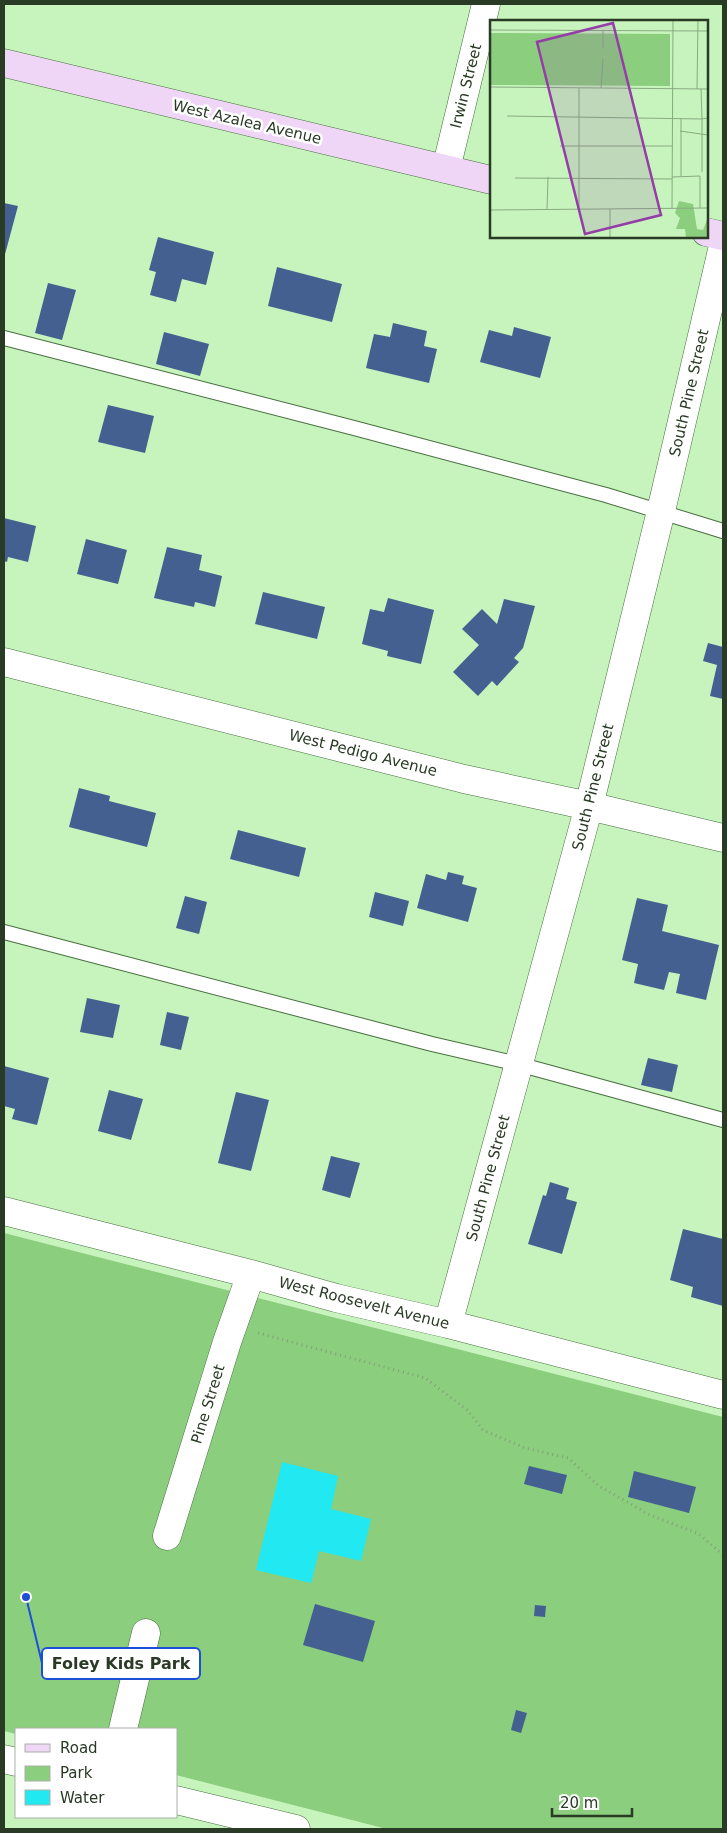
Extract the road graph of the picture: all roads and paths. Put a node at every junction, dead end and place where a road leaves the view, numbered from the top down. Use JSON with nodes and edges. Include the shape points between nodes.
{"nodes":[{"id":1,"x":486,"y":4,"type":"edge"},
{"id":2,"x":4,"y":63,"type":"edge"},
{"id":3,"x":446,"y":169,"type":"junction"},
{"id":4,"x":490,"y":180,"type":"edge"},
{"id":5,"x":707,"y":232,"type":"edge"},
{"id":6,"x":723,"y":236,"type":"edge"},
{"id":7,"x":723,"y":246,"type":"edge"},
{"id":8,"x":4,"y":338,"type":"edge"},
{"id":9,"x":662,"y":511,"type":"junction"},
{"id":10,"x":723,"y":531,"type":"edge"},
{"id":11,"x":4,"y":662,"type":"edge"},
{"id":12,"x":589,"y":806,"type":"junction"},
{"id":13,"x":723,"y":838,"type":"edge"},
{"id":14,"x":4,"y":932,"type":"edge"},
{"id":15,"x":518,"y":1064,"type":"junction"},
{"id":16,"x":723,"y":1120,"type":"edge"},
{"id":17,"x":4,"y":1211,"type":"edge"},
{"id":18,"x":251,"y":1274,"type":"junction"},
{"id":19,"x":448,"y":1324,"type":"junction"},
{"id":20,"x":233,"y":1327,"type":"junction"},
{"id":21,"x":723,"y":1395,"type":"edge"},
{"id":22,"x":167,"y":1536,"type":"dead end"},
{"id":23,"x":723,"y":1555,"type":"edge"},
{"id":24,"x":146,"y":1633,"type":"dead end"},
{"id":25,"x":123,"y":1728,"type":"edge"},
{"id":26,"x":178,"y":1800,"type":"edge"},
{"id":27,"x":296,"y":1829,"type":"edge"}],
"edges":[{"from":1,"to":3,"type":"street","name":"Irwin Street"},
{"from":2,"to":3,"type":"street","name":"West Azalea Avenue"},
{"from":3,"to":4,"type":"street","name":"West Azalea Avenue"},
{"from":5,"to":6,"type":"street"},
{"from":7,"to":9,"type":"street","name":"South Pine Street"},
{"from":8,"to":9,"type":"lane"},
{"from":9,"to":10,"type":"lane"},
{"from":9,"to":12,"type":"street","name":"South Pine Street"},
{"from":11,"to":12,"type":"street","name":"West Pedigo Avenue","via":[[464,779]]},
{"from":12,"to":13,"type":"street","name":"West Pedigo Avenue"},
{"from":12,"to":15,"type":"street","name":"South Pine Street"},
{"from":14,"to":15,"type":"lane"},
{"from":15,"to":16,"type":"lane"},
{"from":15,"to":19,"type":"street","name":"South Pine Street"},
{"from":17,"to":18,"type":"street","name":"West Roosevelt Avenue"},
{"from":18,"to":19,"type":"street","name":"West Roosevelt Avenue"},
{"from":18,"to":20,"type":"street","name":"Pine Street"},
{"from":19,"to":21,"type":"street","name":"West Roosevelt Avenue"},
{"from":20,"to":22,"type":"street","name":"Pine Street"},
{"from":20,"to":23,"type":"path","via":[[425,1378],[467,1410],[483,1430],[526,1448],[568,1458],[599,1486],[650,1514],[699,1534]]},
{"from":24,"to":25,"type":"street"},
{"from":26,"to":27,"type":"street"}]}
